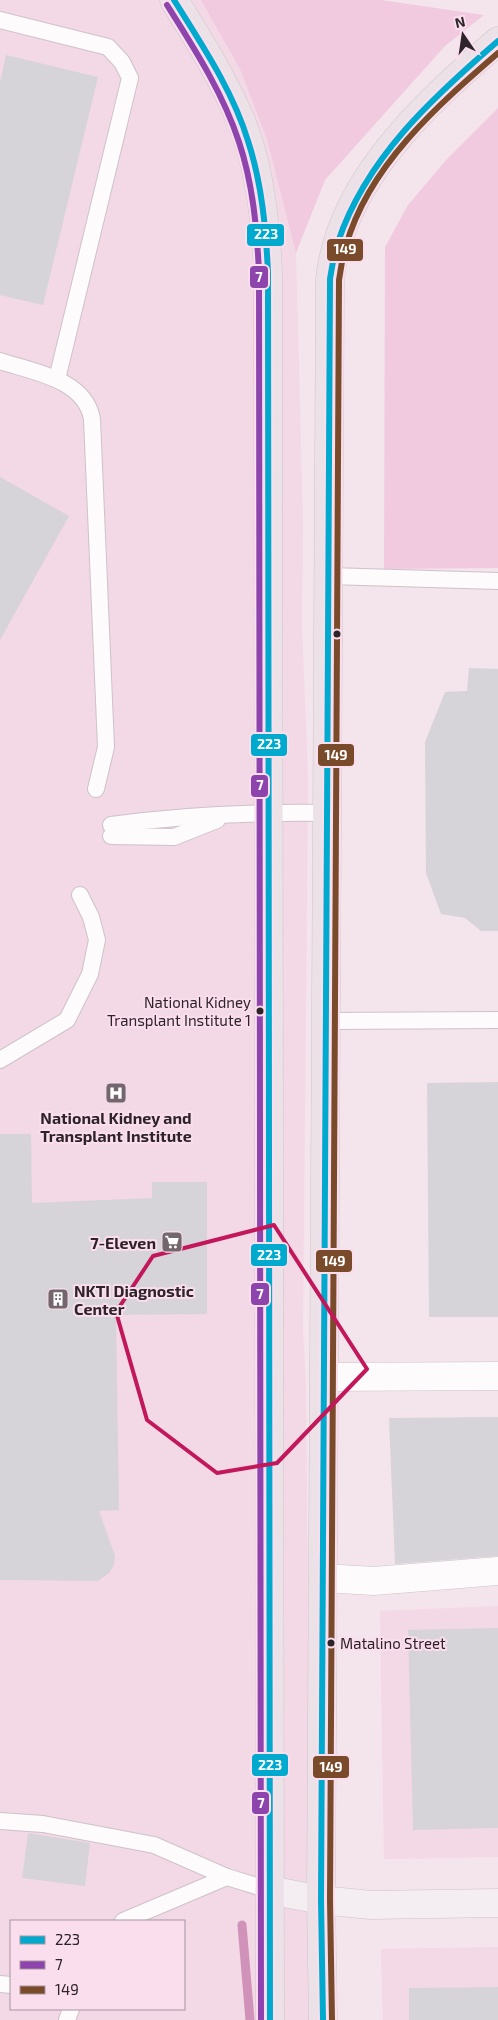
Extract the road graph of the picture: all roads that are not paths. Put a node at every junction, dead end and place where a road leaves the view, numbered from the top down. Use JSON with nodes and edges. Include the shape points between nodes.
{"nodes":[{"id":1,"x":174,"y":0,"type":"edge"},
{"id":2,"x":0,"y":20,"type":"edge"},
{"id":3,"x":498,"y":42,"type":"edge"},
{"id":4,"x":0,"y":361,"type":"edge"},
{"id":5,"x":56,"y":379,"type":"junction"},
{"id":6,"x":328,"y":576,"type":"junction"},
{"id":7,"x":498,"y":581,"type":"edge"},
{"id":8,"x":96,"y":789,"type":"dead end"},
{"id":9,"x":269,"y":812,"type":"junction"},
{"id":10,"x":327,"y":813,"type":"junction"},
{"id":11,"x":111,"y":830,"type":"dead end"},
{"id":12,"x":80,"y":895,"type":"dead end"},
{"id":13,"x":326,"y":1020,"type":"junction"},
{"id":14,"x":498,"y":1020,"type":"edge"},
{"id":15,"x":0,"y":1060,"type":"edge"},
{"id":16,"x":498,"y":1376,"type":"edge"},
{"id":17,"x":324,"y":1377,"type":"junction"},
{"id":18,"x":498,"y":1572,"type":"edge"},
{"id":19,"x":323,"y":1578,"type":"junction"},
{"id":20,"x":0,"y":1821,"type":"edge"},
{"id":21,"x":227,"y":1876,"type":"junction"},
{"id":22,"x":269,"y":1890,"type":"junction"},
{"id":23,"x":321,"y":1900,"type":"junction"},
{"id":24,"x":498,"y":1903,"type":"edge"},
{"id":25,"x":125,"y":1920,"type":"edge"},
{"id":26,"x":270,"y":2020,"type":"edge"},
{"id":27,"x":323,"y":2020,"type":"edge"}],
"edges":[{"from":1,"to":9,"type":"main road","via":[[211,60],[243,126],[258,182],[266,243]]},
{"from":2,"to":5,"type":"lane","via":[[108,47],[122,62],[130,78]]},
{"from":3,"to":6,"type":"main road","via":[[463,72],[404,132],[356,197],[336,244],[330,278]]},
{"from":4,"to":5,"type":"lane"},
{"from":5,"to":8,"type":"lane","via":[[82,397],[90,408],[92,419],[106,747]]},
{"from":6,"to":7,"type":"lane"},
{"from":6,"to":10,"type":"main road"},
{"from":9,"to":10,"type":"lane"},
{"from":9,"to":11,"type":"lane","via":[[170,817]]},
{"from":9,"to":22,"type":"main road"},
{"from":10,"to":13,"type":"main road"},
{"from":12,"to":15,"type":"lane","via":[[91,917],[96,940],[90,974],[67,1020]]},
{"from":13,"to":14,"type":"lane"},
{"from":13,"to":17,"type":"main road"},
{"from":16,"to":17,"type":"street"},
{"from":17,"to":19,"type":"main road"},
{"from":18,"to":19,"type":"street","via":[[374,1581]]},
{"from":19,"to":23,"type":"main road"},
{"from":20,"to":21,"type":"lane","via":[[43,1824],[154,1845]]},
{"from":21,"to":22,"type":"lane"},
{"from":21,"to":25,"type":"lane"},
{"from":22,"to":23,"type":"street"},
{"from":22,"to":26,"type":"main road"},
{"from":23,"to":24,"type":"street","via":[[371,1905]]},
{"from":23,"to":27,"type":"main road"}]}
